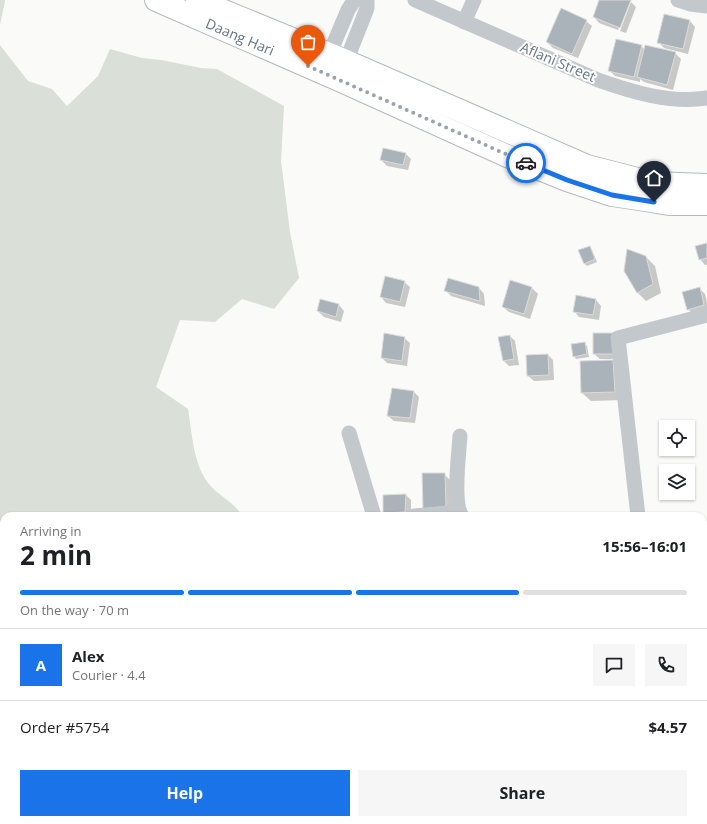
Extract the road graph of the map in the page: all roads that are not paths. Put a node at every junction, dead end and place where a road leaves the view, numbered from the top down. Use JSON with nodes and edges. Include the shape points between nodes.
{"nodes":[{"id":1,"x":156,"y":0,"type":"edge"},
{"id":2,"x":197,"y":0,"type":"edge"},
{"id":3,"x":356,"y":0,"type":"edge"},
{"id":4,"x":367,"y":0,"type":"edge"},
{"id":5,"x":415,"y":0,"type":"edge"},
{"id":6,"x":474,"y":0,"type":"edge"},
{"id":7,"x":678,"y":0,"type":"edge"},
{"id":8,"x":707,"y":6,"type":"edge"},
{"id":9,"x":464,"y":22,"type":"junction"},
{"id":10,"x":334,"y":66,"type":"junction"},
{"id":11,"x":707,"y":98,"type":"edge"},
{"id":12,"x":707,"y":185,"type":"edge"},
{"id":13,"x":707,"y":204,"type":"edge"},
{"id":14,"x":707,"y":315,"type":"edge"},
{"id":15,"x":349,"y":433,"type":"dead end"},
{"id":16,"x":460,"y":436,"type":"dead end"},
{"id":17,"x":373,"y":512,"type":"edge"},
{"id":18,"x":461,"y":512,"type":"edge"},
{"id":19,"x":638,"y":512,"type":"edge"}],
"edges":[{"from":1,"to":10,"type":"main road","name":"Daang Hari"},
{"from":2,"to":10,"type":"main road","name":"Daang Hari"},
{"from":3,"to":10,"type":"street","via":[[348,10]]},
{"from":4,"to":10,"type":"street","via":[[365,12]]},
{"from":5,"to":9,"type":"street","name":"Aflani Street"},
{"from":6,"to":9,"type":"street"},
{"from":7,"to":8,"type":"street"},
{"from":9,"to":11,"type":"street","name":"Aflani Street","via":[[625,90],[677,100]]},
{"from":10,"to":12,"type":"main road","name":"Daang Hari","via":[[526,138],[587,166],[653,183]]},
{"from":10,"to":13,"type":"main road","name":"Daang Hari","via":[[505,155],[567,180],[612,195],[670,204]]},
{"from":14,"to":19,"type":"street","via":[[618,338]]},
{"from":15,"to":17,"type":"street"},
{"from":16,"to":18,"type":"street","via":[[457,492]]}]}
